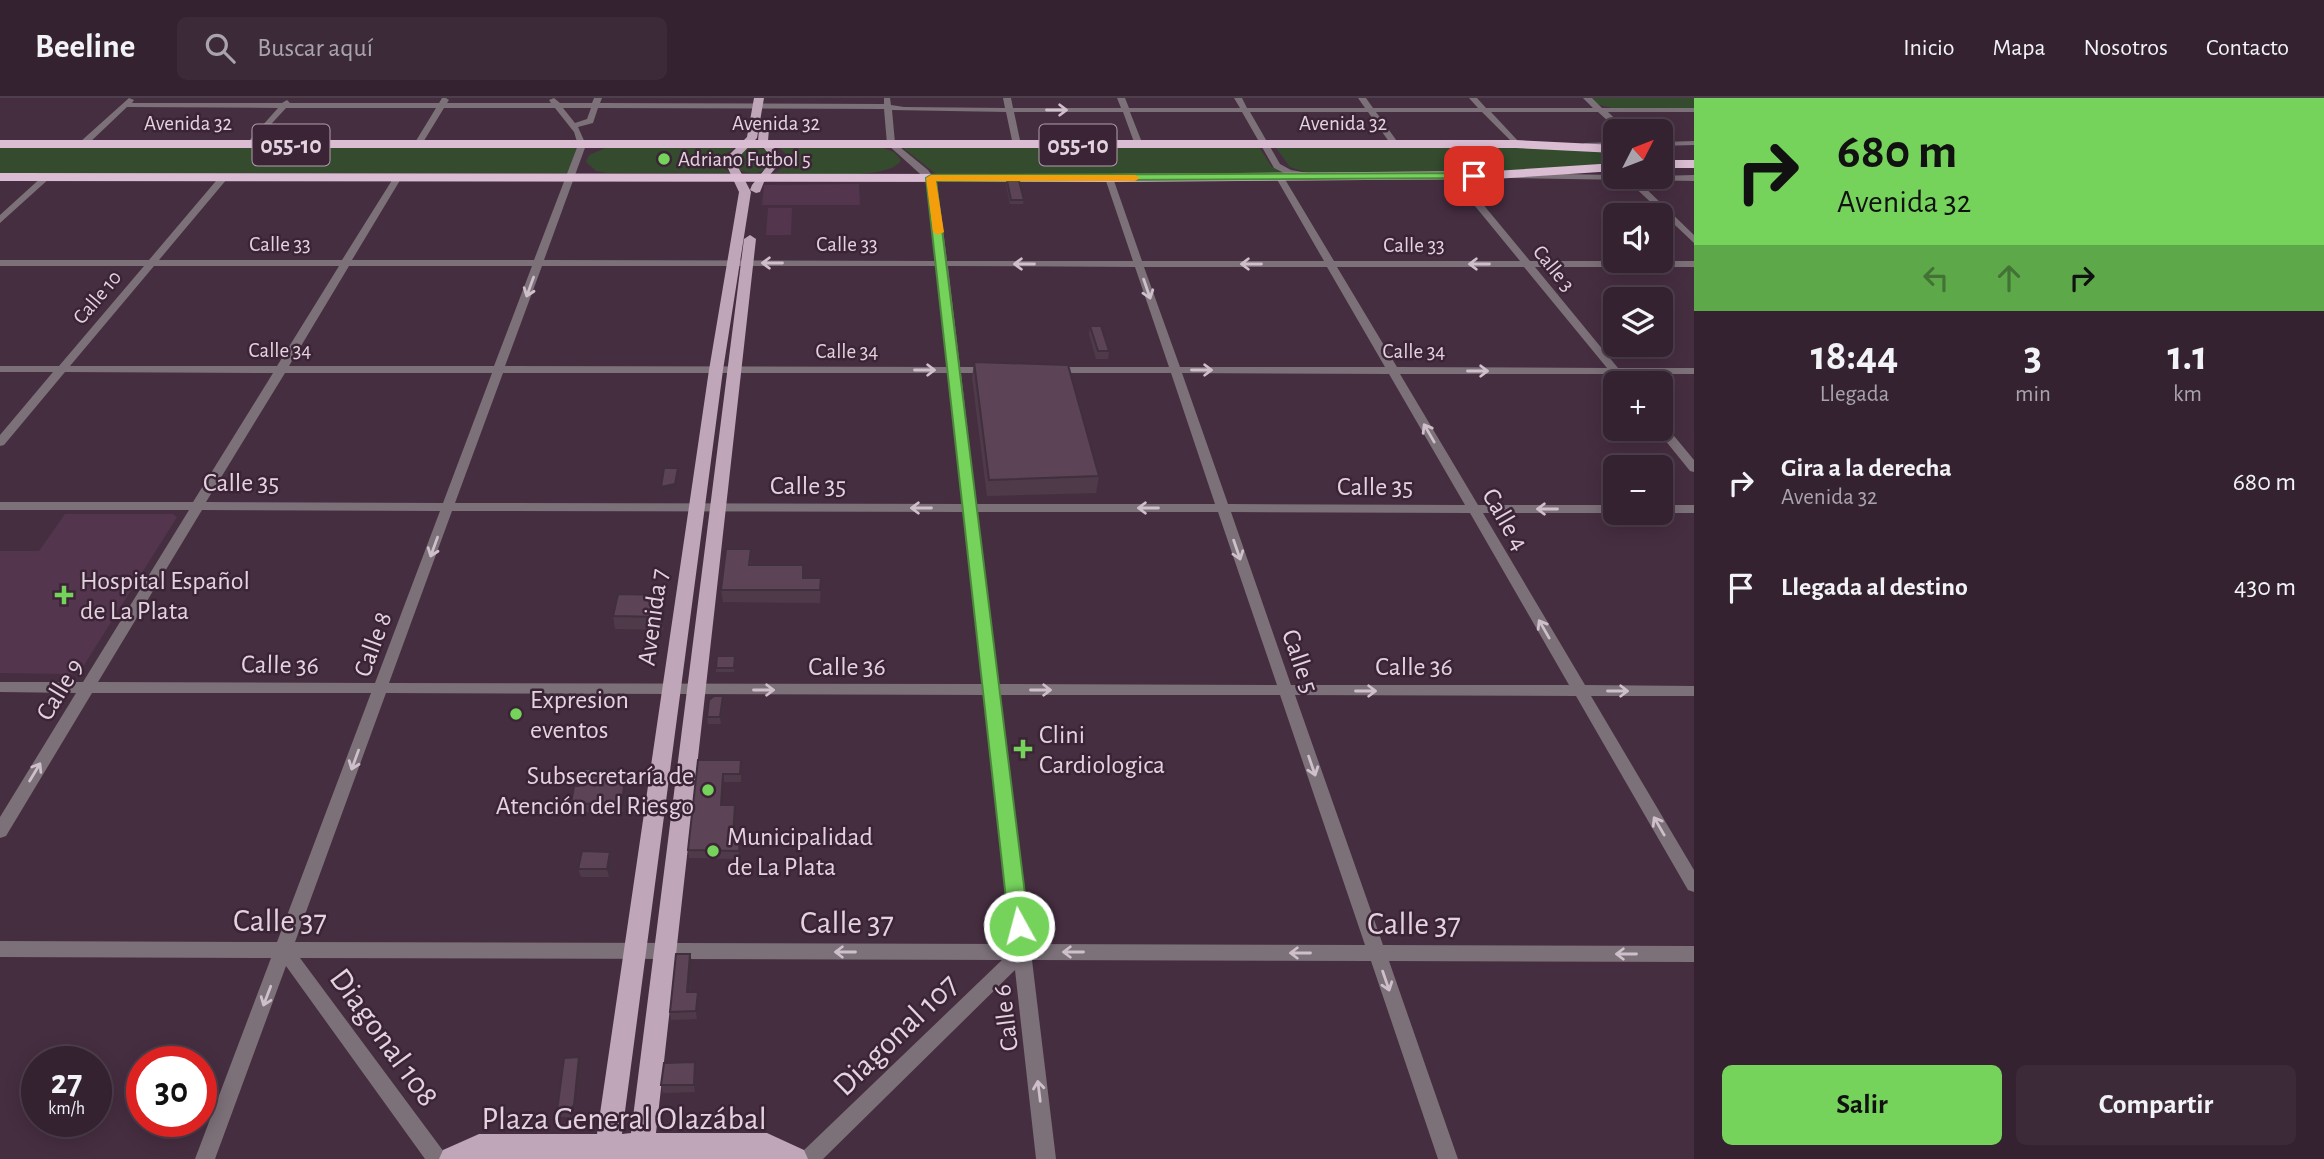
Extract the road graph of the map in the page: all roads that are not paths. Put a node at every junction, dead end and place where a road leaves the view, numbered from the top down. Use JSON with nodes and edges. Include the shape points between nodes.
{"nodes":[{"id":1,"x":133,"y":98,"type":"edge"},
{"id":2,"x":1007,"y":98,"type":"edge"},
{"id":3,"x":1121,"y":98,"type":"edge"},
{"id":4,"x":1238,"y":98,"type":"edge"},
{"id":5,"x":1362,"y":98,"type":"edge"},
{"id":6,"x":1473,"y":98,"type":"edge"},
{"id":7,"x":1587,"y":98,"type":"edge"},
{"id":8,"x":288,"y":101,"type":"edge"},
{"id":9,"x":553,"y":101,"type":"edge"},
{"id":10,"x":597,"y":101,"type":"edge"},
{"id":11,"x":444,"y":102,"type":"edge"},
{"id":12,"x":763,"y":102,"type":"edge"},
{"id":13,"x":887,"y":103,"type":"edge"},
{"id":14,"x":125,"y":105,"type":"junction"},
{"id":15,"x":1370,"y":109,"type":"junction"},
{"id":16,"x":1483,"y":109,"type":"junction"},
{"id":17,"x":1010,"y":110,"type":"junction"},
{"id":18,"x":1126,"y":110,"type":"junction"},
{"id":19,"x":1245,"y":110,"type":"junction"},
{"id":20,"x":1600,"y":110,"type":"junction"},
{"id":21,"x":1694,"y":110,"type":"edge"},
{"id":22,"x":1610,"y":119,"type":"edge"},
{"id":23,"x":574,"y":126,"type":"junction"},
{"id":24,"x":1694,"y":143,"type":"edge"},
{"id":25,"x":418,"y":144,"type":"junction"},
{"id":26,"x":747,"y":144,"type":"junction"},
{"id":27,"x":766,"y":144,"type":"junction"},
{"id":28,"x":891,"y":144,"type":"junction"},
{"id":29,"x":1673,"y":144,"type":"edge"},
{"id":30,"x":0,"y":145,"type":"edge"},
{"id":31,"x":83,"y":145,"type":"junction"},
{"id":32,"x":250,"y":145,"type":"junction"},
{"id":33,"x":582,"y":145,"type":"junction"},
{"id":34,"x":1017,"y":145,"type":"junction"},
{"id":35,"x":1139,"y":145,"type":"junction"},
{"id":36,"x":1264,"y":145,"type":"junction"},
{"id":37,"x":1395,"y":145,"type":"junction"},
{"id":38,"x":1516,"y":145,"type":"junction"},
{"id":39,"x":1603,"y":147,"type":"edge"},
{"id":40,"x":1673,"y":150,"type":"edge"},
{"id":41,"x":1694,"y":150,"type":"edge"},
{"id":42,"x":906,"y":158,"type":"junction"},
{"id":43,"x":1694,"y":163,"type":"edge"},
{"id":44,"x":1673,"y":164,"type":"edge"},
{"id":45,"x":1603,"y":168,"type":"edge"},
{"id":46,"x":1279,"y":176,"type":"junction"},
{"id":47,"x":1312,"y":176,"type":"junction"},
{"id":48,"x":1455,"y":176,"type":"junction"},
{"id":49,"x":1494,"y":176,"type":"junction"},
{"id":50,"x":0,"y":177,"type":"edge"},
{"id":51,"x":47,"y":177,"type":"junction"},
{"id":52,"x":224,"y":177,"type":"junction"},
{"id":53,"x":398,"y":177,"type":"junction"},
{"id":54,"x":570,"y":177,"type":"junction"},
{"id":55,"x":741,"y":177,"type":"junction"},
{"id":56,"x":761,"y":178,"type":"junction"},
{"id":57,"x":883,"y":178,"type":"junction"},
{"id":58,"x":931,"y":178,"type":"junction"},
{"id":59,"x":1109,"y":178,"type":"junction"},
{"id":60,"x":1603,"y":178,"type":"edge"},
{"id":61,"x":1673,"y":178,"type":"edge"},
{"id":62,"x":1694,"y":178,"type":"edge"},
{"id":63,"x":1641,"y":189,"type":"edge"},
{"id":64,"x":0,"y":220,"type":"edge"},
{"id":65,"x":1694,"y":240,"type":"edge"},
{"id":66,"x":0,"y":263,"type":"edge"},
{"id":67,"x":151,"y":263,"type":"junction"},
{"id":68,"x":346,"y":263,"type":"junction"},
{"id":69,"x":538,"y":263,"type":"junction"},
{"id":70,"x":740,"y":263,"type":"junction"},
{"id":71,"x":942,"y":264,"type":"junction"},
{"id":72,"x":1138,"y":264,"type":"junction"},
{"id":73,"x":1330,"y":264,"type":"junction"},
{"id":74,"x":1526,"y":264,"type":"junction"},
{"id":75,"x":1694,"y":264,"type":"edge"},
{"id":76,"x":0,"y":369,"type":"edge"},
{"id":77,"x":62,"y":369,"type":"junction"},
{"id":78,"x":281,"y":369,"type":"junction"},
{"id":79,"x":499,"y":370,"type":"junction"},
{"id":80,"x":716,"y":370,"type":"junction"},
{"id":81,"x":734,"y":370,"type":"junction"},
{"id":82,"x":954,"y":370,"type":"junction"},
{"id":83,"x":1006,"y":370,"type":"edge"},
{"id":84,"x":1032,"y":370,"type":"edge"},
{"id":85,"x":1175,"y":370,"type":"junction"},
{"id":86,"x":1392,"y":371,"type":"junction"},
{"id":87,"x":1603,"y":371,"type":"edge"},
{"id":88,"x":1614,"y":371,"type":"edge"},
{"id":89,"x":1673,"y":371,"type":"edge"},
{"id":90,"x":1694,"y":371,"type":"edge"},
{"id":91,"x":1672,"y":441,"type":"edge"},
{"id":92,"x":0,"y":442,"type":"edge"},
{"id":93,"x":1694,"y":468,"type":"edge"},
{"id":94,"x":201,"y":505,"type":"junction"},
{"id":95,"x":0,"y":506,"type":"edge"},
{"id":96,"x":448,"y":507,"type":"junction"},
{"id":97,"x":698,"y":508,"type":"junction"},
{"id":98,"x":718,"y":508,"type":"junction"},
{"id":99,"x":970,"y":508,"type":"junction"},
{"id":100,"x":1223,"y":509,"type":"junction"},
{"id":101,"x":1474,"y":509,"type":"junction"},
{"id":102,"x":1603,"y":509,"type":"edge"},
{"id":103,"x":1673,"y":509,"type":"edge"},
{"id":104,"x":1694,"y":509,"type":"edge"},
{"id":105,"x":0,"y":687,"type":"edge"},
{"id":106,"x":88,"y":687,"type":"junction"},
{"id":107,"x":381,"y":690,"type":"junction"},
{"id":108,"x":672,"y":690,"type":"junction"},
{"id":109,"x":696,"y":690,"type":"junction"},
{"id":110,"x":992,"y":690,"type":"junction"},
{"id":111,"x":1286,"y":691,"type":"junction"},
{"id":112,"x":1580,"y":691,"type":"junction"},
{"id":113,"x":1694,"y":691,"type":"edge"},
{"id":114,"x":0,"y":831,"type":"edge"},
{"id":115,"x":1694,"y":885,"type":"edge"},
{"id":116,"x":0,"y":950,"type":"edge"},
{"id":117,"x":284,"y":950,"type":"junction"},
{"id":118,"x":635,"y":951,"type":"junction"},
{"id":119,"x":664,"y":951,"type":"junction"},
{"id":120,"x":1022,"y":952,"type":"junction"},
{"id":121,"x":1376,"y":953,"type":"junction"},
{"id":122,"x":1694,"y":954,"type":"edge"},
{"id":123,"x":607,"y":1153,"type":"edge"},
{"id":124,"x":640,"y":1153,"type":"edge"},
{"id":125,"x":205,"y":1159,"type":"edge"},
{"id":126,"x":437,"y":1159,"type":"edge"},
{"id":127,"x":452,"y":1159,"type":"edge"},
{"id":128,"x":795,"y":1159,"type":"edge"},
{"id":129,"x":809,"y":1159,"type":"edge"},
{"id":130,"x":1046,"y":1159,"type":"edge"},
{"id":131,"x":1448,"y":1159,"type":"edge"}],
"edges":[{"from":1,"to":14,"type":"street"},
{"from":2,"to":17,"type":"street"},
{"from":3,"to":18,"type":"street"},
{"from":4,"to":19,"type":"street"},
{"from":5,"to":15,"type":"street"},
{"from":6,"to":16,"type":"street"},
{"from":7,"to":20,"type":"street"},
{"from":8,"to":11,"type":"street"},
{"from":8,"to":14,"type":"street"},
{"from":8,"to":32,"type":"street"},
{"from":9,"to":10,"type":"street"},
{"from":9,"to":11,"type":"street"},
{"from":9,"to":23,"type":"street"},
{"from":10,"to":12,"type":"street"},
{"from":10,"to":23,"type":"street","via":[[590,121]]},
{"from":11,"to":25,"type":"street"},
{"from":12,"to":13,"type":"street"},
{"from":12,"to":26,"type":"main road","name":"Avenida 7"},
{"from":12,"to":27,"type":"main road","name":"Avenida 7","via":[[762,138]]},
{"from":13,"to":17,"type":"street"},
{"from":13,"to":28,"type":"street"},
{"from":14,"to":31,"type":"street"},
{"from":15,"to":16,"type":"street"},
{"from":15,"to":19,"type":"street"},
{"from":15,"to":37,"type":"street"},
{"from":16,"to":20,"type":"street"},
{"from":16,"to":38,"type":"street"},
{"from":17,"to":18,"type":"street","one_way":true},
{"from":17,"to":34,"type":"street"},
{"from":18,"to":19,"type":"street"},
{"from":18,"to":35,"type":"street"},
{"from":19,"to":36,"type":"street"},
{"from":20,"to":21,"type":"street"},
{"from":20,"to":22,"type":"street"},
{"from":23,"to":33,"type":"street"},
{"from":24,"to":29,"type":"street"},
{"from":25,"to":32,"type":"highway","name":"Avenida 32","number":"055-10"},
{"from":25,"to":33,"type":"highway","name":"Avenida 32","number":"055-10"},
{"from":26,"to":27,"type":"highway","name":"Avenida 32","number":"055-10"},
{"from":26,"to":33,"type":"highway","name":"Avenida 32","number":"055-10"},
{"from":26,"to":55,"type":"main road","name":"Avenida 7","via":[[729,160]]},
{"from":27,"to":28,"type":"highway","name":"Avenida 32","number":"055-10"},
{"from":27,"to":56,"type":"main road","name":"Avenida 7","via":[[778,159]]},
{"from":28,"to":34,"type":"highway","name":"Avenida 32","number":"055-10"},
{"from":28,"to":42,"type":"street"},
{"from":30,"to":31,"type":"highway","name":"Avenida 32","number":"055-10"},
{"from":31,"to":32,"type":"highway","name":"Avenida 32","number":"055-10"},
{"from":33,"to":54,"type":"street","name":"Calle 8"},
{"from":34,"to":35,"type":"highway","name":"Avenida 32","number":"055-10"},
{"from":35,"to":36,"type":"highway","name":"Avenida 32","number":"055-10"},
{"from":36,"to":37,"type":"highway","name":"Avenida 32","number":"055-10"},
{"from":36,"to":47,"type":"street","via":[[1277,166]]},
{"from":37,"to":38,"type":"highway","name":"Avenida 32","number":"055-10"},
{"from":38,"to":39,"type":"highway","name":"Avenida 32","number":"055-10"},
{"from":40,"to":41,"type":"highway"},
{"from":42,"to":57,"type":"highway","via":[[901,170]]},
{"from":42,"to":58,"type":"street"},
{"from":43,"to":44,"type":"highway"},
{"from":45,"to":49,"type":"highway","number":"055-10"},
{"from":46,"to":47,"type":"highway","number":"055-10"},
{"from":46,"to":59,"type":"highway","number":"055-10"},
{"from":46,"to":73,"type":"street","name":"Calle 4"},
{"from":47,"to":48,"type":"highway","number":"055-10"},
{"from":48,"to":49,"type":"highway","number":"055-10"},
{"from":48,"to":74,"type":"street","name":"Calle 3"},
{"from":49,"to":60,"type":"street"},
{"from":50,"to":51,"type":"highway","number":"055-10"},
{"from":51,"to":52,"type":"highway","number":"055-10"},
{"from":51,"to":64,"type":"street"},
{"from":52,"to":53,"type":"highway","number":"055-10"},
{"from":52,"to":67,"type":"street","name":"Calle 10"},
{"from":53,"to":54,"type":"highway","number":"055-10"},
{"from":53,"to":68,"type":"street","name":"Calle 9"},
{"from":54,"to":55,"type":"highway","number":"055-10"},
{"from":54,"to":69,"type":"street","name":"Calle 8"},
{"from":55,"to":56,"type":"highway","number":"055-10"},
{"from":55,"to":70,"type":"main road","name":"Avenida 7"},
{"from":56,"to":57,"type":"highway","number":"055-10"},
{"from":56,"to":70,"type":"main road","name":"Avenida 7"},
{"from":57,"to":58,"type":"highway","number":"055-10"},
{"from":58,"to":59,"type":"highway","number":"055-10"},
{"from":58,"to":71,"type":"street","name":"Calle 6"},
{"from":59,"to":72,"type":"street","name":"Calle 5"},
{"from":61,"to":62,"type":"street"},
{"from":63,"to":65,"type":"street"},
{"from":66,"to":67,"type":"street","name":"Calle 33"},
{"from":67,"to":68,"type":"street","name":"Calle 33"},
{"from":67,"to":77,"type":"street","name":"Calle 10"},
{"from":68,"to":69,"type":"street","name":"Calle 33"},
{"from":68,"to":78,"type":"street","name":"Calle 9"},
{"from":69,"to":70,"type":"street","name":"Calle 33"},
{"from":69,"to":79,"type":"street","name":"Calle 8","one_way":true},
{"from":71,"to":70,"type":"street","name":"Calle 33","one_way":true},
{"from":70,"to":80,"type":"main road","name":"Avenida 7"},
{"from":70,"to":81,"type":"main road","name":"Avenida 7"},
{"from":72,"to":71,"type":"street","name":"Calle 33","one_way":true},
{"from":71,"to":82,"type":"street","name":"Calle 6"},
{"from":73,"to":72,"type":"street","name":"Calle 33","one_way":true},
{"from":72,"to":85,"type":"street","name":"Calle 5","one_way":true},
{"from":74,"to":73,"type":"street","name":"Calle 33","one_way":true},
{"from":73,"to":86,"type":"street","name":"Calle 4"},
{"from":74,"to":75,"type":"street","name":"Calle 33"},
{"from":74,"to":88,"type":"street","name":"Calle 3"},
{"from":76,"to":77,"type":"street","name":"Calle 34"},
{"from":77,"to":78,"type":"street","name":"Calle 34"},
{"from":77,"to":92,"type":"street","name":"Calle 10"},
{"from":78,"to":79,"type":"street","name":"Calle 34"},
{"from":78,"to":94,"type":"street","name":"Calle 9"},
{"from":79,"to":80,"type":"street","name":"Calle 34"},
{"from":79,"to":96,"type":"street","name":"Calle 8"},
{"from":80,"to":81,"type":"street","name":"Calle 34"},
{"from":80,"to":97,"type":"main road","name":"Avenida 7"},
{"from":81,"to":82,"type":"street","name":"Calle 34","one_way":true},
{"from":81,"to":98,"type":"main road","name":"Avenida 7"},
{"from":82,"to":83,"type":"street","name":"Calle 34"},
{"from":82,"to":99,"type":"street","name":"Calle 6"},
{"from":84,"to":85,"type":"street","name":"Calle 34"},
{"from":85,"to":86,"type":"street","name":"Calle 34","one_way":true},
{"from":85,"to":100,"type":"street","name":"Calle 5"},
{"from":86,"to":87,"type":"street","name":"Calle 34","one_way":true},
{"from":101,"to":86,"type":"street","name":"Calle 4","one_way":true},
{"from":89,"to":90,"type":"street","name":"Calle 34"},
{"from":91,"to":93,"type":"street"},
{"from":94,"to":95,"type":"street","name":"Calle 35"},
{"from":94,"to":96,"type":"street","name":"Calle 35"},
{"from":94,"to":106,"type":"street","name":"Calle 9"},
{"from":96,"to":97,"type":"street","name":"Calle 35"},
{"from":96,"to":107,"type":"street","name":"Calle 8","one_way":true},
{"from":97,"to":98,"type":"street","name":"Calle 35"},
{"from":97,"to":108,"type":"main road","name":"Avenida 7"},
{"from":99,"to":98,"type":"street","name":"Calle 35","one_way":true},
{"from":98,"to":109,"type":"main road","name":"Avenida 7"},
{"from":100,"to":99,"type":"street","name":"Calle 35","one_way":true},
{"from":99,"to":110,"type":"street","name":"Calle 6"},
{"from":100,"to":101,"type":"street","name":"Calle 35"},
{"from":100,"to":111,"type":"street","name":"Calle 5","one_way":true},
{"from":102,"to":101,"type":"street","name":"Calle 35","one_way":true},
{"from":112,"to":101,"type":"street","name":"Calle 4","one_way":true},
{"from":103,"to":104,"type":"street"},
{"from":105,"to":106,"type":"street","name":"Calle 36"},
{"from":106,"to":107,"type":"street","name":"Calle 36"},
{"from":114,"to":106,"type":"street","name":"Calle 9","one_way":true},
{"from":107,"to":108,"type":"street","name":"Calle 36"},
{"from":107,"to":117,"type":"street","name":"Calle 8","one_way":true},
{"from":108,"to":109,"type":"street","name":"Calle 36"},
{"from":108,"to":118,"type":"main road","name":"Avenida 7"},
{"from":109,"to":110,"type":"street","name":"Calle 36","one_way":true},
{"from":109,"to":119,"type":"main road","name":"Avenida 7"},
{"from":110,"to":111,"type":"street","name":"Calle 36","one_way":true},
{"from":110,"to":120,"type":"street","name":"Calle 6"},
{"from":111,"to":112,"type":"street","name":"Calle 36","one_way":true},
{"from":111,"to":121,"type":"street","name":"Calle 5","one_way":true},
{"from":112,"to":113,"type":"street","name":"Calle 36","one_way":true},
{"from":115,"to":112,"type":"street","name":"Calle 4","one_way":true},
{"from":116,"to":117,"type":"street","name":"Calle 37"},
{"from":117,"to":118,"type":"street","name":"Calle 37"},
{"from":117,"to":125,"type":"street","name":"Calle 8","one_way":true},
{"from":117,"to":126,"type":"street","name":"Diagonal 108"},
{"from":118,"to":119,"type":"street","name":"Calle 37"},
{"from":118,"to":123,"type":"main road","name":"Avenida 7"},
{"from":120,"to":119,"type":"street","name":"Calle 37","one_way":true},
{"from":119,"to":124,"type":"main road","name":"Avenida 7"},
{"from":121,"to":120,"type":"street","name":"Calle 37","one_way":true},
{"from":120,"to":129,"type":"street","name":"Diagonal 107"},
{"from":130,"to":120,"type":"street","name":"Calle 6","one_way":true},
{"from":122,"to":121,"type":"street","name":"Calle 37","one_way":true},
{"from":121,"to":131,"type":"street","name":"Calle 5","one_way":true},
{"from":123,"to":124,"type":"main road","name":"Plaza General Olazábal"},
{"from":123,"to":127,"type":"main road","name":"Plaza General Olazábal","via":[[479,1147]]},
{"from":124,"to":128,"type":"main road","name":"Plaza General Olazábal","via":[[767,1145]]}]}
